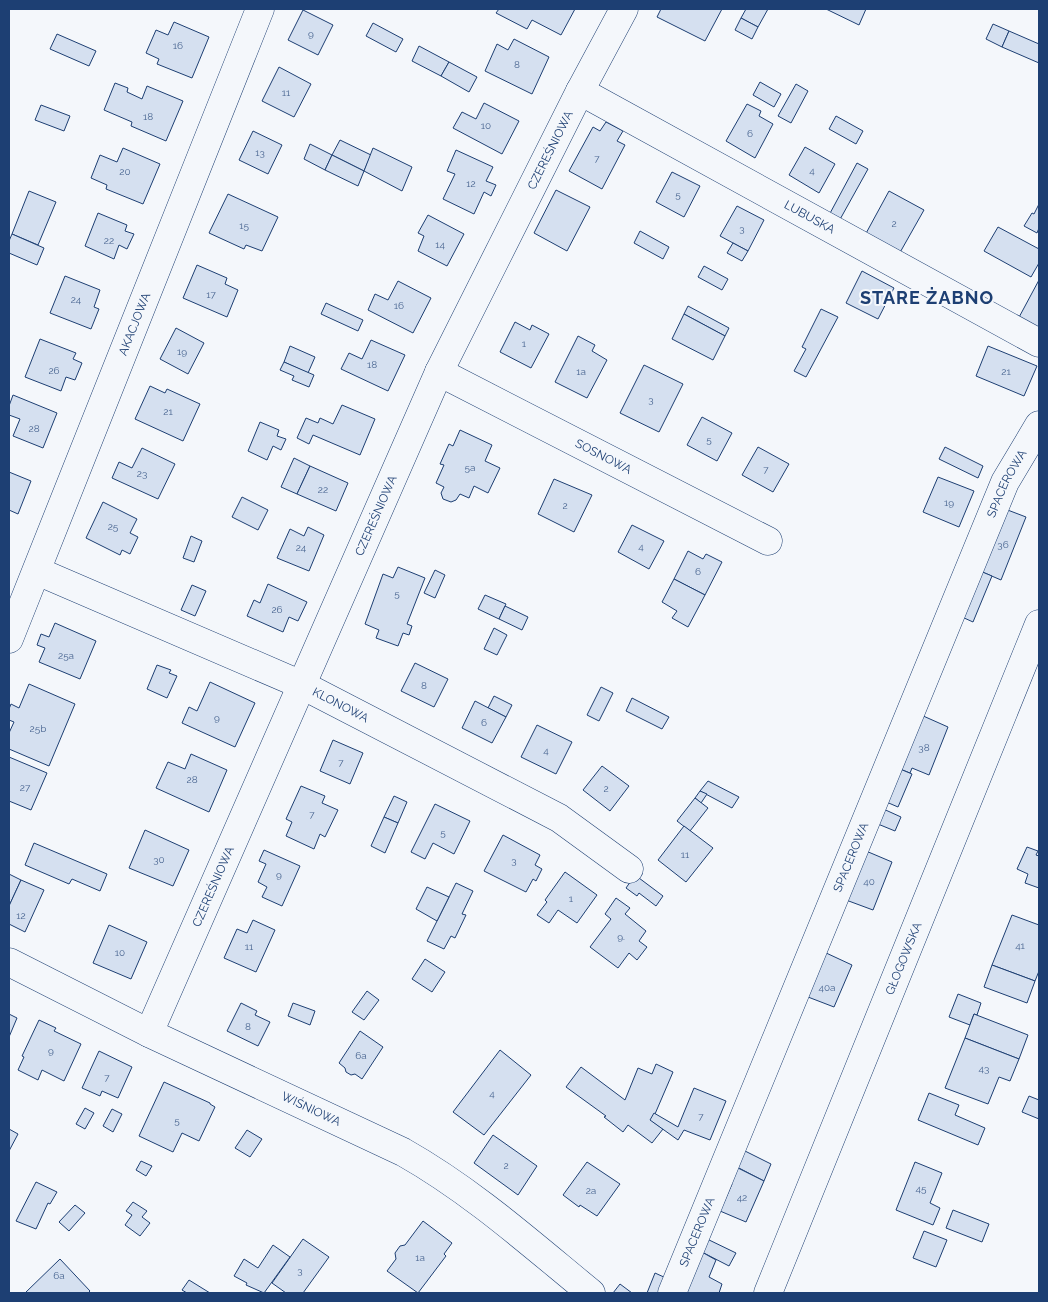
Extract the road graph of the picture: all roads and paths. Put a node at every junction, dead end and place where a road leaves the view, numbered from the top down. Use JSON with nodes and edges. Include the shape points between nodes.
{"nodes":[{"id":1,"x":260,"y":9,"type":"edge"},
{"id":2,"x":624,"y":9,"type":"edge"},
{"id":3,"x":580,"y":91,"type":"junction"},
{"id":4,"x":1039,"y":343,"type":"edge"},
{"id":5,"x":438,"y":372,"type":"junction"},
{"id":6,"x":1039,"y":426,"type":"edge"},
{"id":7,"x":768,"y":541,"type":"dead end"},
{"id":8,"x":37,"y":571,"type":"junction"},
{"id":9,"x":1039,"y":624,"type":"edge"},
{"id":10,"x":9,"y":640,"type":"edge"},
{"id":11,"x":302,"y":685,"type":"junction"},
{"id":12,"x":629,"y":869,"type":"dead end"},
{"id":13,"x":9,"y":962,"type":"edge"},
{"id":14,"x":149,"y":1033,"type":"junction"},
{"id":15,"x":590,"y":1293,"type":"edge"},
{"id":16,"x":672,"y":1293,"type":"edge"},
{"id":17,"x":768,"y":1293,"type":"edge"}],
"edges":[{"from":1,"to":8,"type":"street","name":"AKACJOWA"},
{"from":2,"to":3,"type":"street","name":"CZEREŚNIOWA"},
{"from":3,"to":4,"type":"street","name":"LUBUSKA"},
{"from":3,"to":5,"type":"street","name":"CZEREŚNIOWA"},
{"from":5,"to":7,"type":"street","name":"SOSNOWA"},
{"from":5,"to":11,"type":"street","name":"CZEREŚNIOWA"},
{"from":6,"to":16,"type":"street","name":"SPACEROWA","via":[[1005,482]]},
{"from":8,"to":10,"type":"street","name":"AKACJOWA"},
{"from":8,"to":11,"type":"street","name":"KLONOWA"},
{"from":9,"to":17,"type":"street","name":"GŁOGOWSKA"},
{"from":11,"to":12,"type":"street","name":"KLONOWA","via":[[558,818]]},
{"from":11,"to":14,"type":"street","name":"CZEREŚNIOWA"},
{"from":13,"to":14,"type":"street","name":"WIŚNIOWA"},
{"from":14,"to":15,"type":"street","name":"WIŚNIOWA","via":[[435,1170],[497,1215]]}]}
